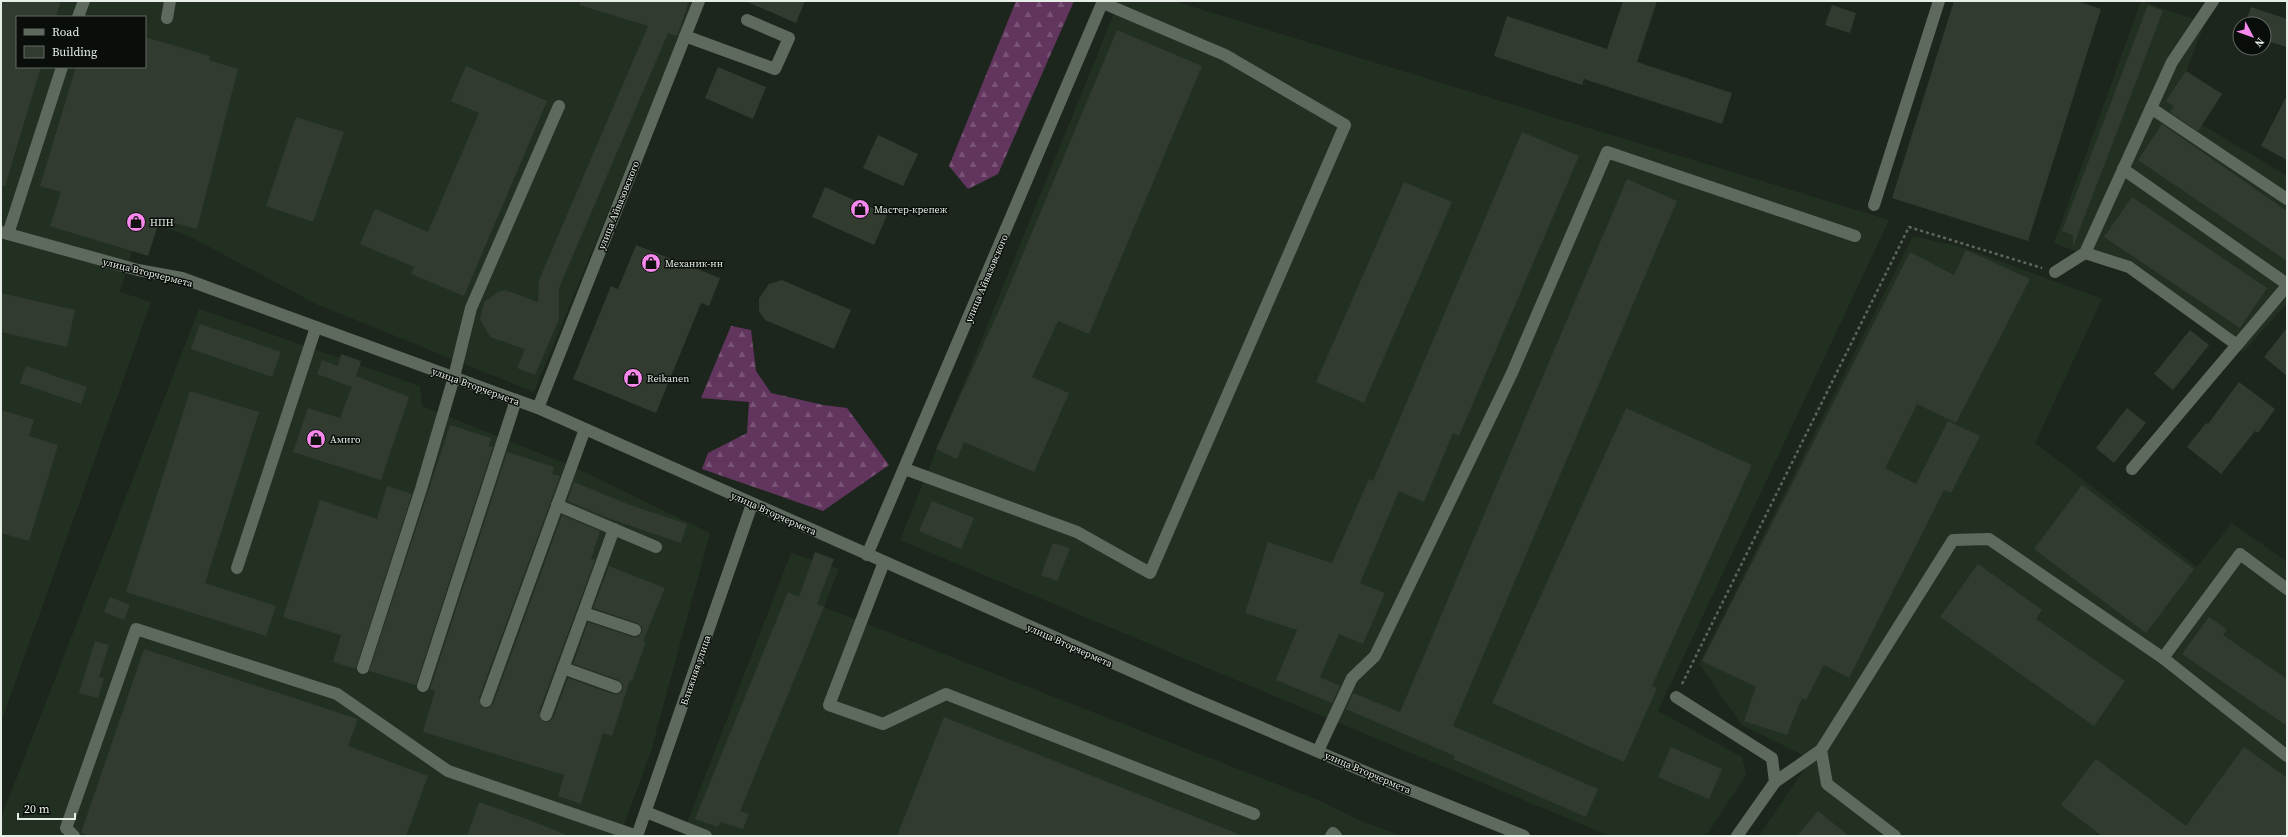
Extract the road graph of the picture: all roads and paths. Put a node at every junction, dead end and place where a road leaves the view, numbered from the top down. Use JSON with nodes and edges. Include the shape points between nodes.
{"nodes":[{"id":1,"x":84,"y":1,"type":"edge"},
{"id":2,"x":170,"y":1,"type":"edge"},
{"id":3,"x":699,"y":1,"type":"edge"},
{"id":4,"x":1939,"y":1,"type":"edge"},
{"id":5,"x":2213,"y":1,"type":"edge"},
{"id":6,"x":1103,"y":2,"type":"edge"},
{"id":7,"x":78,"y":16,"type":"edge"},
{"id":8,"x":167,"y":18,"type":"dead end"},
{"id":9,"x":747,"y":20,"type":"dead end"},
{"id":10,"x":685,"y":36,"type":"junction"},
{"id":11,"x":62,"y":68,"type":"edge"},
{"id":12,"x":559,"y":106,"type":"dead end"},
{"id":13,"x":2151,"y":108,"type":"junction"},
{"id":14,"x":2123,"y":168,"type":"junction"},
{"id":15,"x":2287,"y":199,"type":"edge"},
{"id":16,"x":1874,"y":205,"type":"dead end"},
{"id":17,"x":4,"y":233,"type":"edge"},
{"id":18,"x":1855,"y":236,"type":"dead end"},
{"id":19,"x":2085,"y":253,"type":"junction"},
{"id":20,"x":2055,"y":272,"type":"joint"},
{"id":21,"x":2287,"y":285,"type":"edge"},
{"id":22,"x":316,"y":327,"type":"junction"},
{"id":23,"x":2237,"y":345,"type":"junction"},
{"id":24,"x":454,"y":378,"type":"junction"},
{"id":25,"x":516,"y":400,"type":"junction"},
{"id":26,"x":538,"y":408,"type":"junction"},
{"id":27,"x":585,"y":429,"type":"junction"},
{"id":28,"x":906,"y":469,"type":"junction"},
{"id":29,"x":2132,"y":469,"type":"dead end"},
{"id":30,"x":752,"y":504,"type":"junction"},
{"id":31,"x":557,"y":505,"type":"junction"},
{"id":32,"x":614,"y":529,"type":"junction"},
{"id":33,"x":656,"y":547,"type":"dead end"},
{"id":34,"x":867,"y":555,"type":"junction"},
{"id":35,"x":884,"y":562,"type":"junction"},
{"id":36,"x":237,"y":568,"type":"dead end"},
{"id":37,"x":2287,"y":589,"type":"edge"},
{"id":38,"x":584,"y":613,"type":"junction"},
{"id":39,"x":635,"y":630,"type":"dead end"},
{"id":40,"x":2163,"y":658,"type":"junction"},
{"id":41,"x":363,"y":668,"type":"dead end"},
{"id":42,"x":563,"y":668,"type":"junction"},
{"id":43,"x":423,"y":686,"type":"dead end"},
{"id":44,"x":616,"y":687,"type":"dead end"},
{"id":45,"x":1676,"y":697,"type":"joint"},
{"id":46,"x":486,"y":701,"type":"dead end"},
{"id":47,"x":546,"y":715,"type":"dead end"},
{"id":48,"x":1821,"y":750,"type":"junction"},
{"id":49,"x":1318,"y":751,"type":"junction"},
{"id":50,"x":2287,"y":756,"type":"edge"},
{"id":51,"x":1774,"y":782,"type":"junction"},
{"id":52,"x":646,"y":812,"type":"junction"},
{"id":53,"x":1254,"y":814,"type":"dead end"},
{"id":54,"x":74,"y":836,"type":"edge"},
{"id":55,"x":637,"y":836,"type":"edge"},
{"id":56,"x":706,"y":836,"type":"edge"},
{"id":57,"x":1331,"y":836,"type":"edge"},
{"id":58,"x":1336,"y":836,"type":"edge"},
{"id":59,"x":1524,"y":836,"type":"edge"},
{"id":60,"x":1737,"y":836,"type":"edge"},
{"id":61,"x":1895,"y":836,"type":"edge"}],
"edges":[{"from":1,"to":7,"type":"street"},
{"from":2,"to":8,"type":"street"},
{"from":3,"to":10,"type":"street","name":"улица Айвазовского"},
{"from":4,"to":16,"type":"street"},
{"from":5,"to":13,"type":"street","via":[[2172,62]]},
{"from":6,"to":28,"type":"street","name":"улица Айвазовского"},
{"from":6,"to":28,"type":"street","via":[[1225,55],[1345,125],[1150,573],[1077,532]]},
{"from":9,"to":10,"type":"street","via":[[790,38],[775,69]]},
{"from":10,"to":26,"type":"street","name":"улица Айвазовского"},
{"from":11,"to":17,"type":"street"},
{"from":12,"to":24,"type":"street","via":[[470,308]]},
{"from":13,"to":14,"type":"street"},
{"from":13,"to":15,"type":"street"},
{"from":14,"to":19,"type":"street"},
{"from":14,"to":21,"type":"street"},
{"from":17,"to":22,"type":"street","name":"улица Вторчермета","via":[[138,270],[182,278]]},
{"from":18,"to":49,"type":"street","via":[[1607,152],[1512,373],[1389,628],[1375,656],[1352,678]]},
{"from":19,"to":20,"type":"street"},
{"from":19,"to":23,"type":"street","via":[[2128,267]]},
{"from":20,"to":45,"type":"path","via":[[1909,227]]},
{"from":21,"to":23,"type":"street"},
{"from":22,"to":24,"type":"street","name":"улица Вторчермета"},
{"from":22,"to":36,"type":"street"},
{"from":23,"to":29,"type":"street"},
{"from":24,"to":25,"type":"street","name":"улица Вторчермета"},
{"from":24,"to":41,"type":"street"},
{"from":25,"to":26,"type":"street","name":"улица Вторчермета"},
{"from":25,"to":43,"type":"street"},
{"from":26,"to":27,"type":"street","name":"улица Вторчермета"},
{"from":27,"to":30,"type":"street","name":"улица Вторчермета"},
{"from":27,"to":31,"type":"street"},
{"from":28,"to":34,"type":"street","name":"улица Айвазовского"},
{"from":30,"to":34,"type":"street","name":"улица Вторчермета"},
{"from":30,"to":52,"type":"street","name":"Ближняя улица"},
{"from":31,"to":32,"type":"street"},
{"from":31,"to":46,"type":"street"},
{"from":32,"to":33,"type":"street"},
{"from":32,"to":38,"type":"street"},
{"from":34,"to":35,"type":"street","name":"улица Вторчермета"},
{"from":35,"to":49,"type":"street","name":"улица Вторчермета"},
{"from":35,"to":53,"type":"street","via":[[829,705],[883,724],[946,694]]},
{"from":37,"to":40,"type":"street","via":[[2240,554]]},
{"from":38,"to":39,"type":"street"},
{"from":38,"to":42,"type":"street"},
{"from":40,"to":48,"type":"street","via":[[1989,539],[1954,540]]},
{"from":40,"to":50,"type":"street"},
{"from":42,"to":44,"type":"street"},
{"from":42,"to":47,"type":"street"},
{"from":45,"to":51,"type":"street","via":[[1772,758]]},
{"from":48,"to":51,"type":"street"},
{"from":48,"to":61,"type":"street","via":[[1827,784]]},
{"from":49,"to":59,"type":"street","name":"улица Вторчермета"},
{"from":51,"to":60,"type":"street"},
{"from":52,"to":55,"type":"street","name":"Ближняя улица"},
{"from":52,"to":56,"type":"street"},
{"from":54,"to":55,"type":"street","via":[[66,828],[136,629],[337,694],[448,771]]},
{"from":57,"to":58,"type":"street","via":[[1333,833]]}]}
